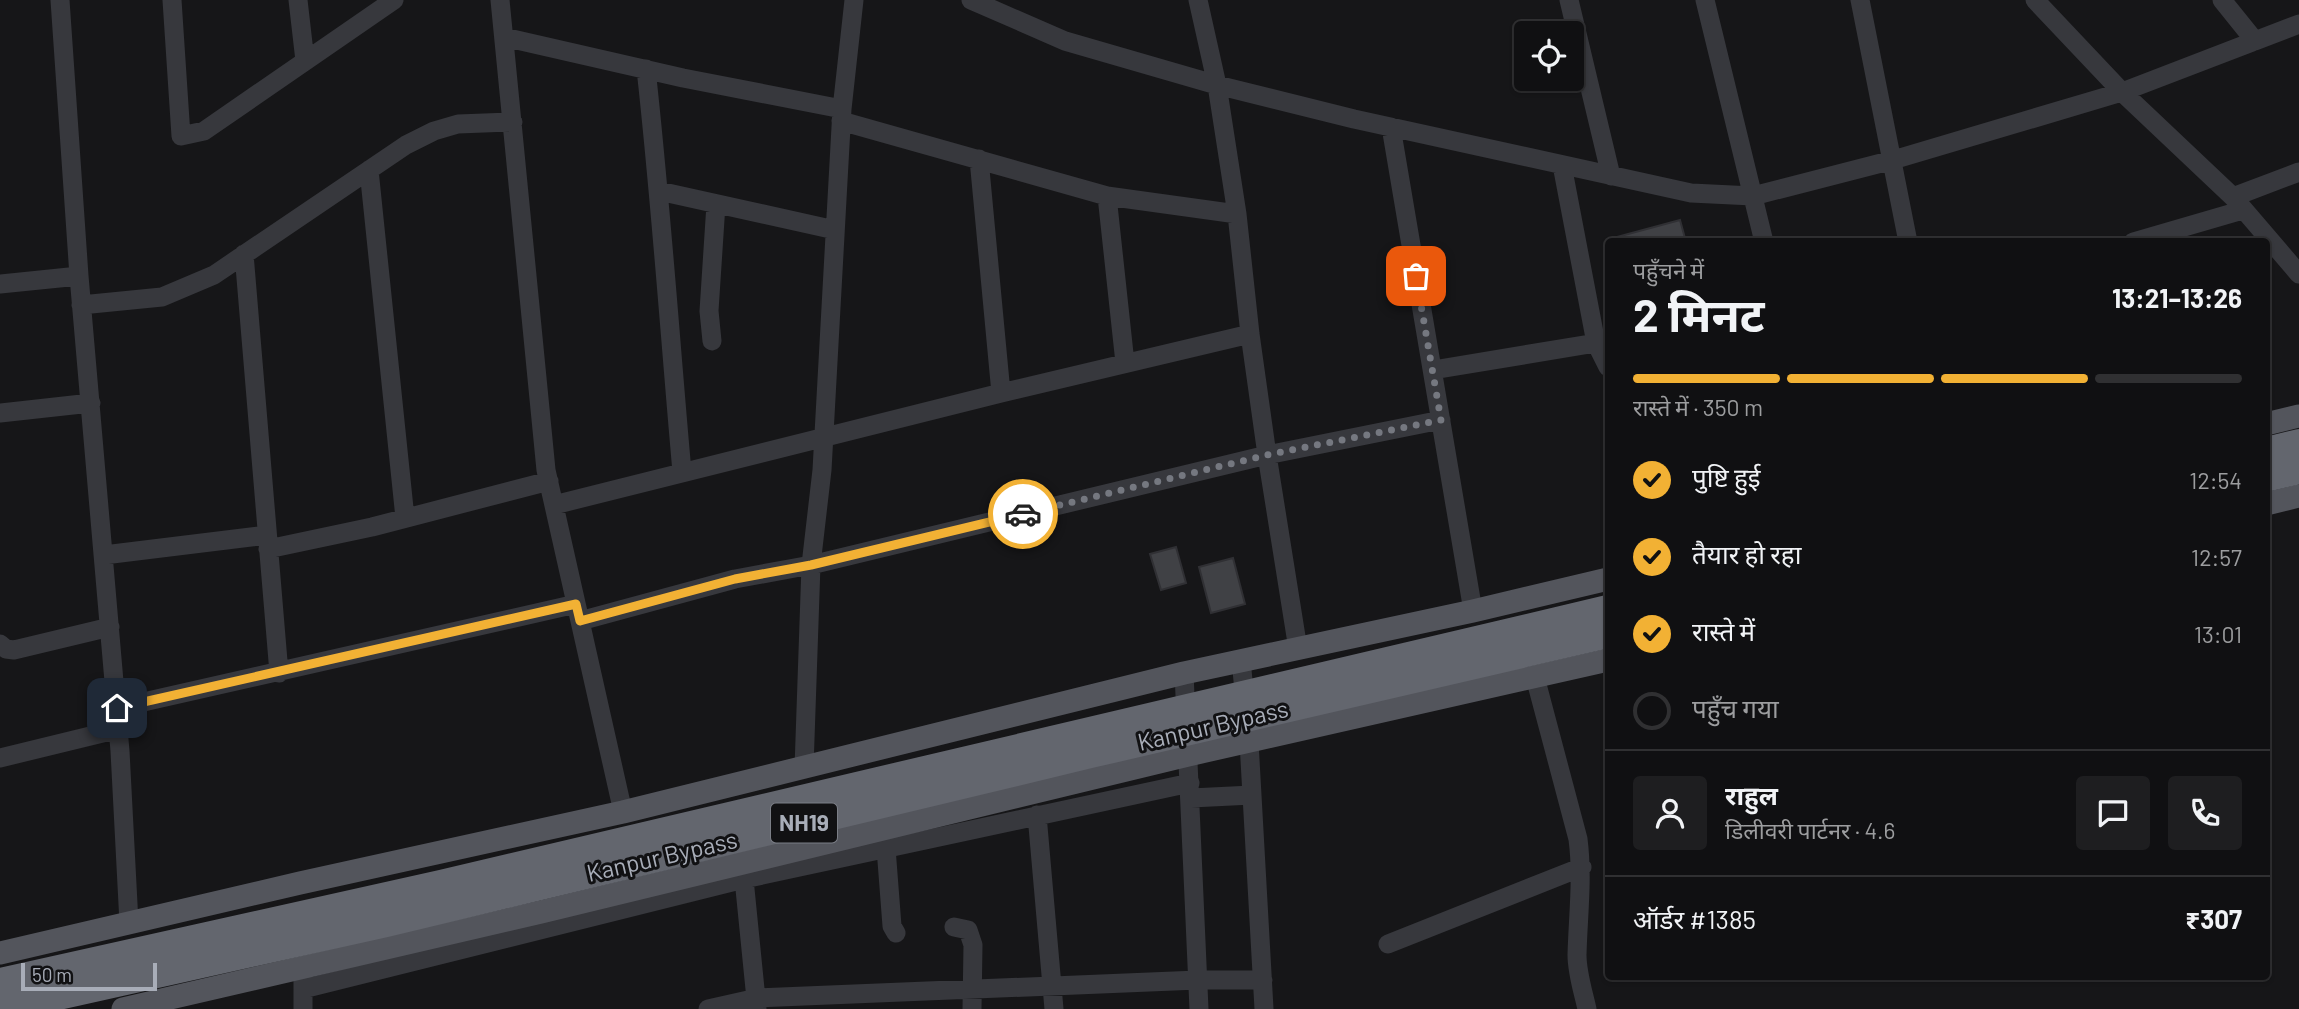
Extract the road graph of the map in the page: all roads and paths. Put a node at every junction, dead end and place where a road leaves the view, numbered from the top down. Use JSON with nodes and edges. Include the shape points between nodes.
{"nodes":[{"id":1,"x":60,"y":0,"type":"edge"},
{"id":2,"x":172,"y":0,"type":"edge"},
{"id":3,"x":298,"y":0,"type":"edge"},
{"id":4,"x":394,"y":0,"type":"edge"},
{"id":5,"x":500,"y":0,"type":"edge"},
{"id":6,"x":854,"y":0,"type":"edge"},
{"id":7,"x":971,"y":0,"type":"edge"},
{"id":8,"x":1198,"y":0,"type":"edge"},
{"id":9,"x":1569,"y":0,"type":"edge"},
{"id":10,"x":1705,"y":0,"type":"edge"},
{"id":11,"x":1860,"y":0,"type":"edge"},
{"id":12,"x":2035,"y":0,"type":"edge"},
{"id":13,"x":2222,"y":0,"type":"edge"},
{"id":14,"x":2299,"y":24,"type":"edge"},
{"id":15,"x":504,"y":37,"type":"junction"},
{"id":16,"x":2255,"y":41,"type":"junction"},
{"id":17,"x":305,"y":61,"type":"junction"},
{"id":18,"x":646,"y":69,"type":"junction"},
{"id":19,"x":1217,"y":85,"type":"junction"},
{"id":20,"x":2122,"y":92,"type":"junction"},
{"id":21,"x":842,"y":115,"type":"junction"},
{"id":22,"x":513,"y":122,"type":"junction"},
{"id":23,"x":1391,"y":127,"type":"junction"},
{"id":24,"x":979,"y":159,"type":"junction"},
{"id":25,"x":1893,"y":160,"type":"junction"},
{"id":26,"x":1562,"y":165,"type":"junction"},
{"id":27,"x":369,"y":170,"type":"junction"},
{"id":28,"x":2299,"y":172,"type":"edge"},
{"id":29,"x":1611,"y":176,"type":"junction"},
{"id":30,"x":659,"y":191,"type":"junction"},
{"id":31,"x":1753,"y":196,"type":"junction"},
{"id":32,"x":1107,"y":197,"type":"junction"},
{"id":33,"x":716,"y":204,"type":"junction"},
{"id":34,"x":2238,"y":204,"type":"junction"},
{"id":35,"x":1237,"y":214,"type":"junction"},
{"id":36,"x":835,"y":230,"type":"junction"},
{"id":37,"x":1763,"y":238,"type":"edge"},
{"id":38,"x":1907,"y":238,"type":"edge"},
{"id":39,"x":2144,"y":238,"type":"edge"},
{"id":40,"x":2268,"y":238,"type":"edge"},
{"id":41,"x":2270,"y":241,"type":"edge"},
{"id":42,"x":244,"y":254,"type":"junction"},
{"id":43,"x":2299,"y":274,"type":"edge"},
{"id":44,"x":79,"y":276,"type":"junction"},
{"id":45,"x":0,"y":284,"type":"edge"},
{"id":46,"x":81,"y":305,"type":"junction"},
{"id":47,"x":1250,"y":334,"type":"junction"},
{"id":48,"x":712,"y":341,"type":"dead end"},
{"id":49,"x":1596,"y":343,"type":"junction"},
{"id":50,"x":1605,"y":361,"type":"edge"},
{"id":51,"x":1125,"y":363,"type":"junction"},
{"id":52,"x":1433,"y":370,"type":"junction"},
{"id":53,"x":1001,"y":393,"type":"junction"},
{"id":54,"x":91,"y":403,"type":"junction"},
{"id":55,"x":0,"y":413,"type":"edge"},
{"id":56,"x":2299,"y":416,"type":"edge"},
{"id":57,"x":1441,"y":420,"type":"junction"},
{"id":58,"x":2270,"y":423,"type":"edge"},
{"id":59,"x":822,"y":437,"type":"junction"},
{"id":60,"x":2299,"y":443,"type":"edge"},
{"id":61,"x":2270,"y":450,"type":"edge"},
{"id":62,"x":1267,"y":455,"type":"junction"},
{"id":63,"x":2299,"y":470,"type":"edge"},
{"id":64,"x":682,"y":472,"type":"junction"},
{"id":65,"x":2270,"y":477,"type":"edge"},
{"id":66,"x":549,"y":481,"type":"junction"},
{"id":67,"x":2299,"y":496,"type":"edge"},
{"id":68,"x":2270,"y":503,"type":"edge"},
{"id":69,"x":554,"y":505,"type":"junction"},
{"id":70,"x":405,"y":518,"type":"junction"},
{"id":71,"x":267,"y":542,"type":"junction"},
{"id":72,"x":104,"y":555,"type":"junction"},
{"id":73,"x":811,"y":565,"type":"junction"},
{"id":74,"x":1605,"y":580,"type":"edge"},
{"id":75,"x":1605,"y":610,"type":"edge"},
{"id":76,"x":1473,"y":611,"type":"junction"},
{"id":77,"x":578,"y":613,"type":"junction"},
{"id":78,"x":110,"y":627,"type":"junction"},
{"id":79,"x":1605,"y":635,"type":"edge"},
{"id":80,"x":0,"y":644,"type":"edge"},
{"id":81,"x":1298,"y":649,"type":"junction"},
{"id":82,"x":1241,"y":660,"type":"junction"},
{"id":83,"x":1605,"y":661,"type":"edge"},
{"id":84,"x":279,"y":673,"type":"junction"},
{"id":85,"x":1184,"y":673,"type":"junction"},
{"id":86,"x":1535,"y":677,"type":"junction"},
{"id":87,"x":117,"y":708,"type":"junction"},
{"id":88,"x":118,"y":729,"type":"junction"},
{"id":89,"x":1249,"y":742,"type":"junction"},
{"id":90,"x":1188,"y":755,"type":"junction"},
{"id":91,"x":0,"y":758,"type":"edge"},
{"id":92,"x":804,"y":768,"type":"junction"},
{"id":93,"x":1190,"y":791,"type":"junction"},
{"id":94,"x":1252,"y":795,"type":"junction"},
{"id":95,"x":623,"y":812,"type":"junction"},
{"id":96,"x":1037,"y":815,"type":"junction"},
{"id":97,"x":886,"y":848,"type":"junction"},
{"id":98,"x":1582,"y":867,"type":"junction"},
{"id":99,"x":744,"y":879,"type":"junction"},
{"id":100,"x":965,"y":910,"type":"dead end"},
{"id":101,"x":129,"y":923,"type":"junction"},
{"id":102,"x":896,"y":933,"type":"dead end"},
{"id":103,"x":1388,"y":944,"type":"dead end"},
{"id":104,"x":0,"y":953,"type":"edge"},
{"id":105,"x":1263,"y":980,"type":"junction"},
{"id":106,"x":1198,"y":981,"type":"junction"},
{"id":107,"x":0,"y":982,"type":"edge"},
{"id":108,"x":1054,"y":986,"type":"junction"},
{"id":109,"x":303,"y":988,"type":"edge"},
{"id":110,"x":972,"y":999,"type":"edge"},
{"id":111,"x":823,"y":1002,"type":"edge"},
{"id":112,"x":757,"y":1003,"type":"edge"},
{"id":113,"x":0,"y":1009,"type":"edge"},
{"id":114,"x":123,"y":1009,"type":"edge"},
{"id":115,"x":708,"y":1009,"type":"edge"},
{"id":116,"x":1054,"y":1009,"type":"edge"},
{"id":117,"x":1199,"y":1009,"type":"edge"},
{"id":118,"x":1264,"y":1009,"type":"edge"},
{"id":119,"x":1587,"y":1009,"type":"edge"}],
"edges":[{"from":1,"to":44,"type":"street"},
{"from":2,"to":17,"type":"street","via":[[181,136],[204,131]]},
{"from":3,"to":17,"type":"street"},
{"from":4,"to":17,"type":"street"},
{"from":5,"to":15,"type":"street"},
{"from":6,"to":21,"type":"street"},
{"from":7,"to":19,"type":"street","via":[[1065,41]]},
{"from":8,"to":19,"type":"street"},
{"from":9,"to":29,"type":"street"},
{"from":10,"to":31,"type":"street"},
{"from":11,"to":25,"type":"street"},
{"from":12,"to":20,"type":"street"},
{"from":13,"to":16,"type":"street"},
{"from":14,"to":16,"type":"street"},
{"from":15,"to":18,"type":"street"},
{"from":15,"to":22,"type":"street"},
{"from":16,"to":20,"type":"street"},
{"from":18,"to":21,"type":"street"},
{"from":18,"to":30,"type":"street"},
{"from":19,"to":23,"type":"street"},
{"from":19,"to":35,"type":"street"},
{"from":20,"to":25,"type":"street"},
{"from":20,"to":34,"type":"street"},
{"from":21,"to":24,"type":"street"},
{"from":21,"to":36,"type":"street"},
{"from":22,"to":27,"type":"street","via":[[458,124],[434,131]]},
{"from":22,"to":66,"type":"street"},
{"from":23,"to":26,"type":"street"},
{"from":23,"to":52,"type":"street"},
{"from":24,"to":32,"type":"street"},
{"from":24,"to":53,"type":"street"},
{"from":25,"to":31,"type":"street"},
{"from":25,"to":38,"type":"street"},
{"from":26,"to":29,"type":"street"},
{"from":26,"to":49,"type":"street"},
{"from":27,"to":42,"type":"street"},
{"from":27,"to":70,"type":"street"},
{"from":28,"to":34,"type":"street"},
{"from":29,"to":31,"type":"street","via":[[1691,193]]},
{"from":30,"to":33,"type":"street"},
{"from":30,"to":64,"type":"street"},
{"from":31,"to":37,"type":"street"},
{"from":32,"to":35,"type":"street"},
{"from":32,"to":51,"type":"street"},
{"from":33,"to":36,"type":"street"},
{"from":33,"to":48,"type":"street","via":[[709,311]]},
{"from":34,"to":39,"type":"street"},
{"from":34,"to":40,"type":"street"},
{"from":35,"to":47,"type":"street"},
{"from":36,"to":59,"type":"street"},
{"from":41,"to":43,"type":"street"},
{"from":42,"to":46,"type":"street","via":[[214,275],[162,297]]},
{"from":42,"to":71,"type":"street"},
{"from":44,"to":45,"type":"street"},
{"from":44,"to":46,"type":"street"},
{"from":46,"to":54,"type":"street"},
{"from":47,"to":51,"type":"street"},
{"from":47,"to":62,"type":"street"},
{"from":49,"to":50,"type":"street"},
{"from":49,"to":52,"type":"street"},
{"from":51,"to":53,"type":"street"},
{"from":52,"to":57,"type":"street"},
{"from":53,"to":59,"type":"street"},
{"from":54,"to":55,"type":"street"},
{"from":54,"to":72,"type":"street"},
{"from":56,"to":58,"type":"main road"},
{"from":57,"to":62,"type":"street"},
{"from":57,"to":76,"type":"street"},
{"from":59,"to":64,"type":"street"},
{"from":59,"to":73,"type":"street"},
{"from":60,"to":61,"type":"highway"},
{"from":62,"to":73,"type":"street"},
{"from":62,"to":81,"type":"street"},
{"from":63,"to":65,"type":"highway"},
{"from":64,"to":69,"type":"street"},
{"from":66,"to":69,"type":"street"},
{"from":66,"to":70,"type":"street"},
{"from":67,"to":68,"type":"main road"},
{"from":69,"to":77,"type":"street"},
{"from":70,"to":71,"type":"street"},
{"from":71,"to":72,"type":"street"},
{"from":71,"to":84,"type":"street"},
{"from":72,"to":78,"type":"street"},
{"from":73,"to":77,"type":"street"},
{"from":73,"to":92,"type":"street"},
{"from":74,"to":76,"type":"main road"},
{"from":75,"to":107,"type":"highway","name":"Kanpur Bypass","number":"NH19","via":[[442,884]]},
{"from":76,"to":81,"type":"main road"},
{"from":77,"to":84,"type":"street"},
{"from":77,"to":95,"type":"street"},
{"from":78,"to":80,"type":"street","via":[[13,650]]},
{"from":78,"to":87,"type":"street"},
{"from":79,"to":113,"type":"highway","name":"Kanpur Bypass","number":"NH19","via":[[386,923]]},
{"from":81,"to":82,"type":"main road"},
{"from":82,"to":85,"type":"main road"},
{"from":82,"to":89,"type":"street"},
{"from":83,"to":86,"type":"main road"},
{"from":84,"to":87,"type":"street"},
{"from":85,"to":90,"type":"street"},
{"from":85,"to":92,"type":"main road"},
{"from":86,"to":89,"type":"main road"},
{"from":86,"to":98,"type":"street"},
{"from":87,"to":88,"type":"street"},
{"from":88,"to":91,"type":"street"},
{"from":88,"to":101,"type":"street"},
{"from":89,"to":90,"type":"main road"},
{"from":89,"to":94,"type":"street"},
{"from":90,"to":93,"type":"street"},
{"from":90,"to":109,"type":"main road"},
{"from":92,"to":95,"type":"main road"},
{"from":93,"to":94,"type":"street"},
{"from":93,"to":96,"type":"street"},
{"from":93,"to":106,"type":"street"},
{"from":94,"to":105,"type":"street"},
{"from":95,"to":101,"type":"main road"},
{"from":96,"to":97,"type":"street"},
{"from":96,"to":108,"type":"street"},
{"from":97,"to":99,"type":"street"},
{"from":97,"to":102,"type":"street"},
{"from":98,"to":103,"type":"street"},
{"from":98,"to":119,"type":"street","via":[[1577,956]]},
{"from":99,"to":109,"type":"street"},
{"from":99,"to":112,"type":"street"},
{"from":100,"to":110,"type":"street","via":[[961,929],[973,945]]},
{"from":101,"to":104,"type":"main road"},
{"from":105,"to":106,"type":"street"},
{"from":105,"to":118,"type":"street"},
{"from":106,"to":108,"type":"street"},
{"from":106,"to":117,"type":"street"},
{"from":108,"to":110,"type":"street"},
{"from":108,"to":116,"type":"street"},
{"from":109,"to":114,"type":"main road"},
{"from":110,"to":111,"type":"street"},
{"from":111,"to":112,"type":"street"},
{"from":112,"to":115,"type":"street"}]}
